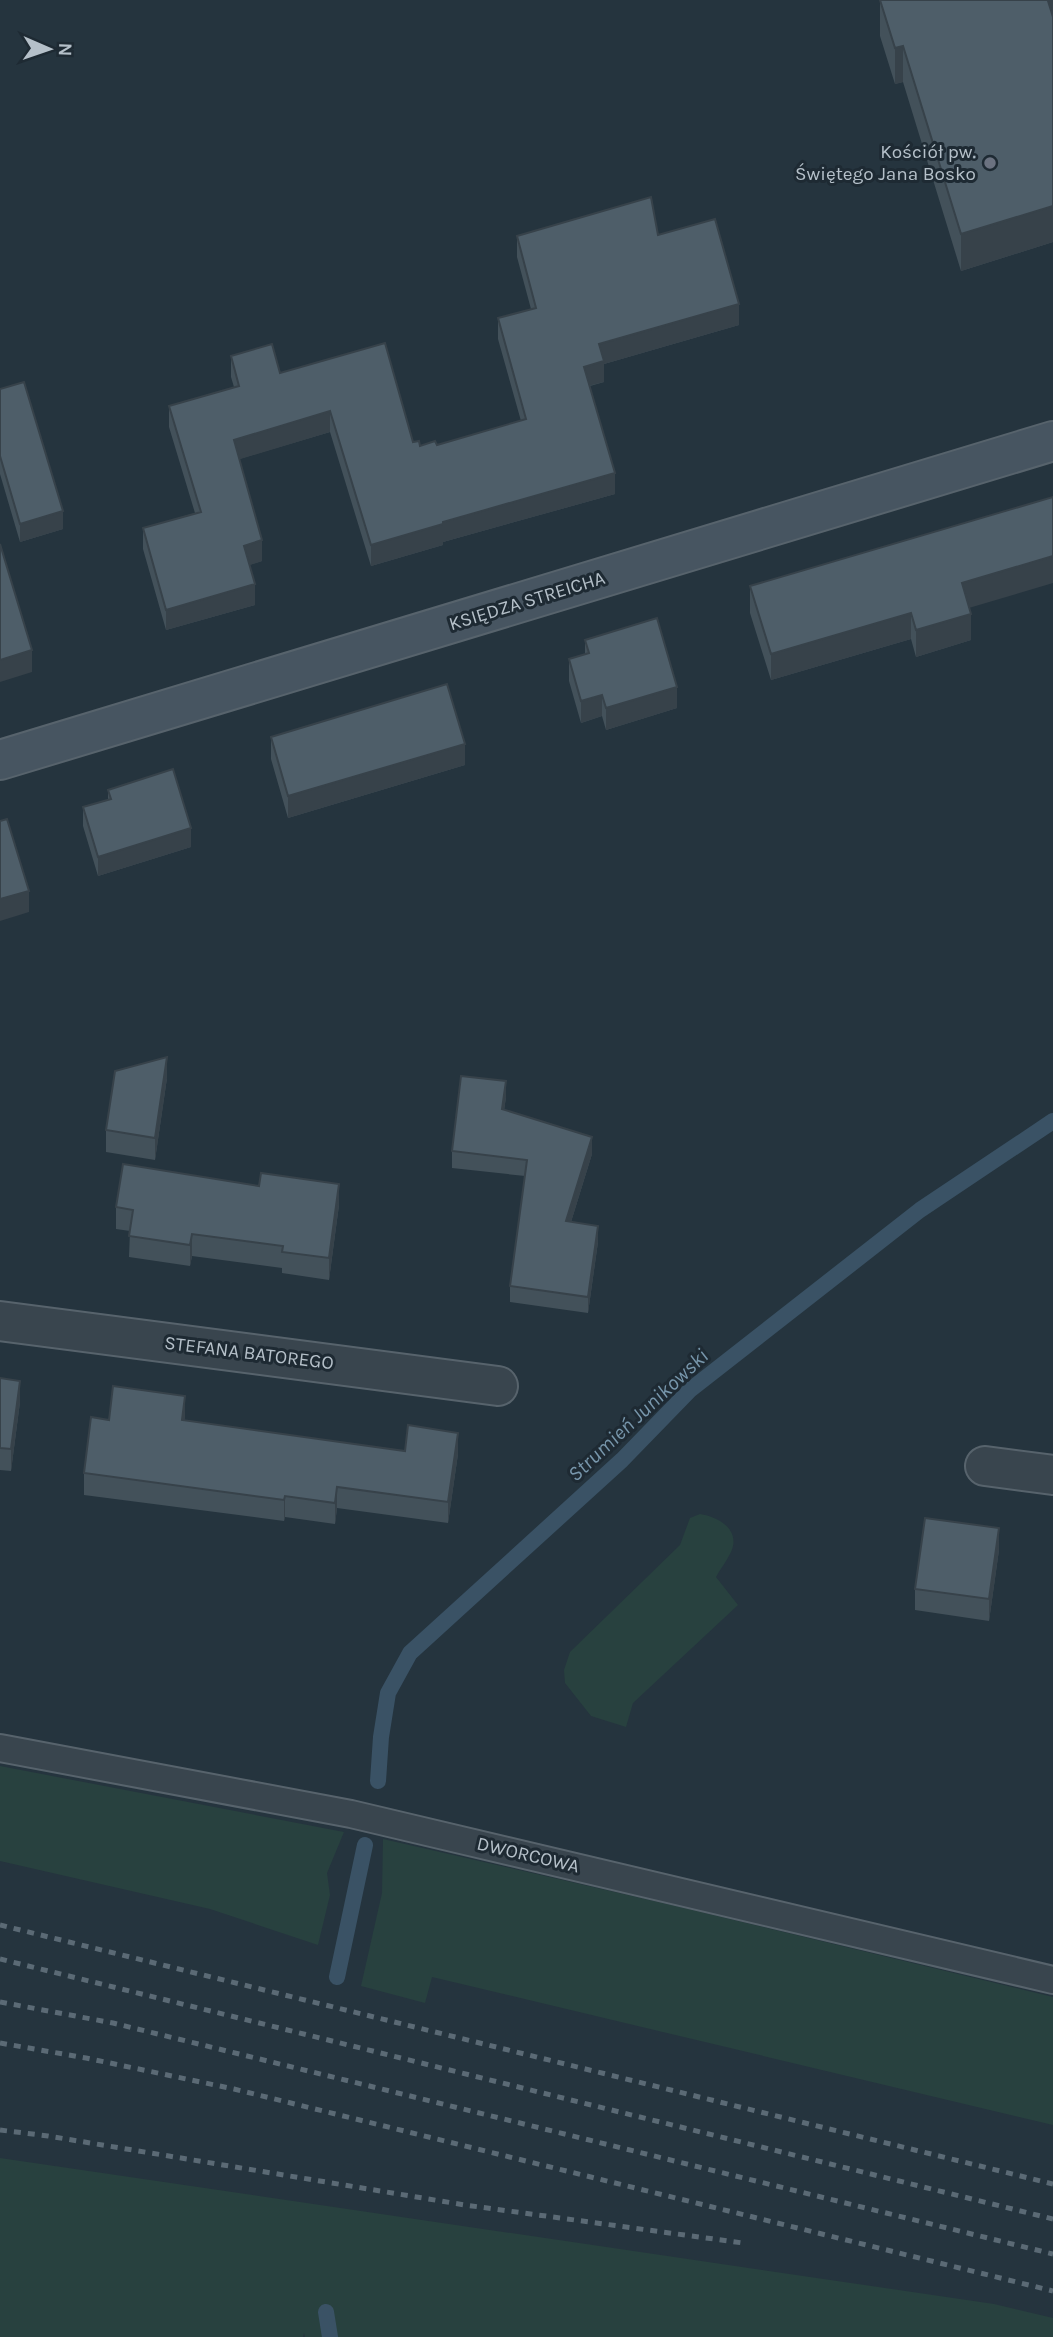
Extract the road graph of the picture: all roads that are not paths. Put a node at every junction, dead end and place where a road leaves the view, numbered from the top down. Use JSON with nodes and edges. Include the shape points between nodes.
{"nodes":[{"id":1,"x":1053,"y":441,"type":"edge"},
{"id":2,"x":0,"y":760,"type":"edge"},
{"id":3,"x":0,"y":1321,"type":"edge"},
{"id":4,"x":498,"y":1386,"type":"dead end"},
{"id":5,"x":985,"y":1466,"type":"dead end"},
{"id":6,"x":1053,"y":1475,"type":"edge"},
{"id":7,"x":0,"y":1748,"type":"edge"},
{"id":8,"x":1053,"y":1980,"type":"edge"}],
"edges":[{"from":1,"to":2,"type":"street","name":"KSIĘDZA STREICHA"},
{"from":3,"to":4,"type":"street","name":"STEFANA BATOREGO"},
{"from":5,"to":6,"type":"street"},
{"from":7,"to":8,"type":"lane","name":"DWORCOWA","via":[[351,1814]]}]}
